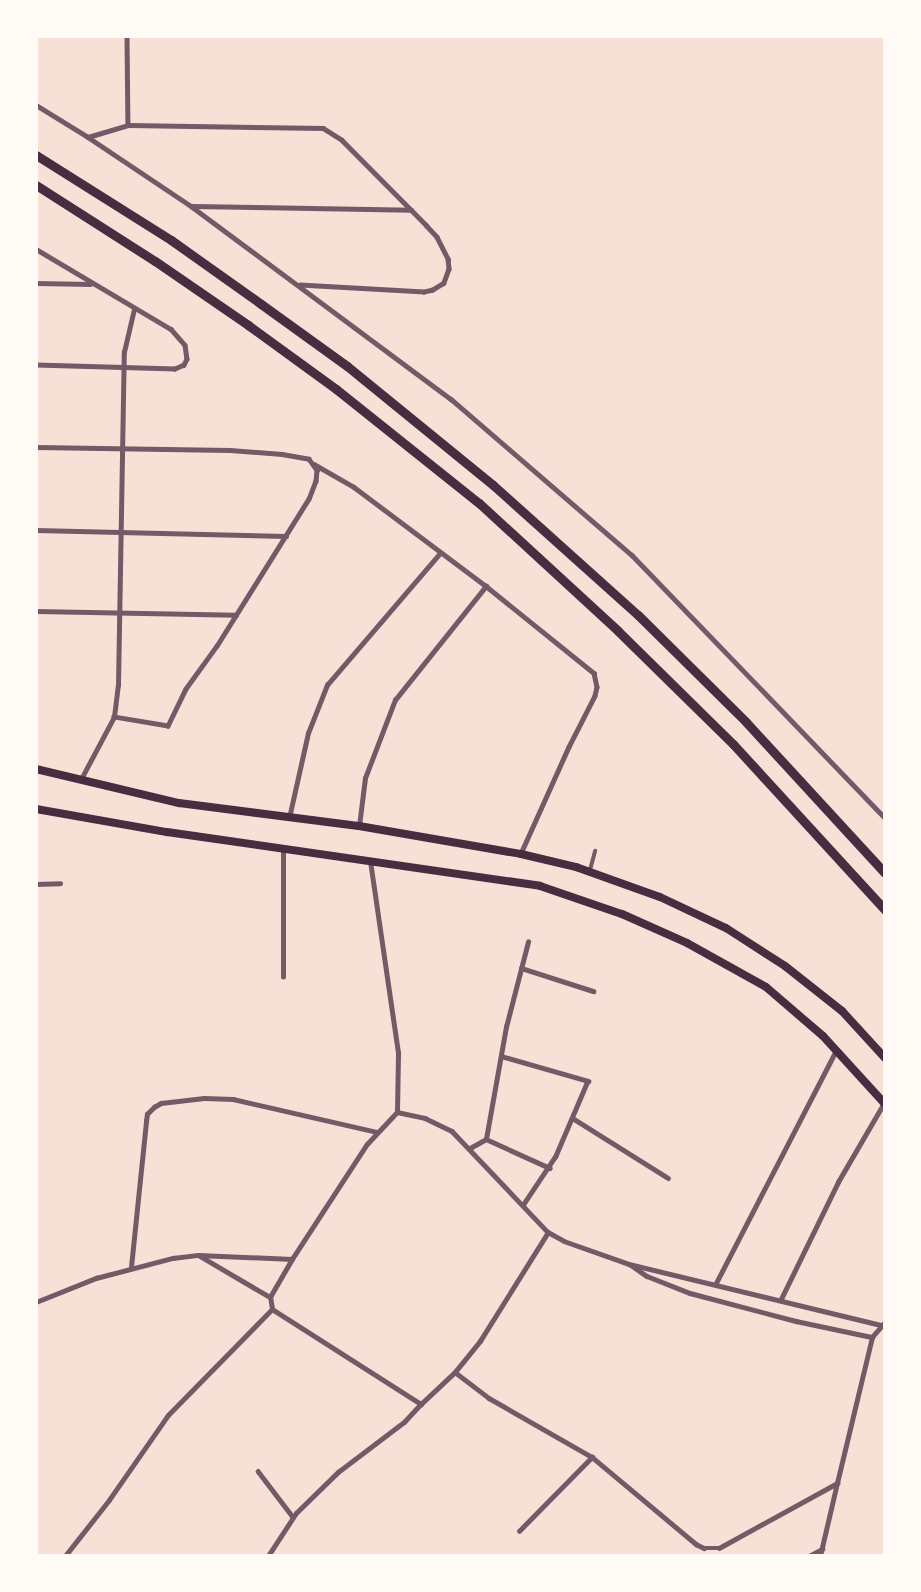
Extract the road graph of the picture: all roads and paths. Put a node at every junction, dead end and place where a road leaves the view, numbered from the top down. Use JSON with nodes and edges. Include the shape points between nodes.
{"nodes":[{"id":1,"x":128,"y":36,"type":"edge"},
{"id":2,"x":36,"y":105,"type":"edge"},
{"id":3,"x":128,"y":125,"type":"junction"},
{"id":4,"x":88,"y":136,"type":"junction"},
{"id":5,"x":36,"y":155,"type":"edge"},
{"id":6,"x":36,"y":185,"type":"edge"},
{"id":7,"x":191,"y":206,"type":"junction"},
{"id":8,"x":411,"y":210,"type":"junction"},
{"id":9,"x":36,"y":249,"type":"edge"},
{"id":10,"x":36,"y":283,"type":"edge"},
{"id":11,"x":92,"y":284,"type":"junction"},
{"id":12,"x":300,"y":285,"type":"junction"},
{"id":13,"x":134,"y":309,"type":"junction"},
{"id":14,"x":36,"y":365,"type":"edge"},
{"id":15,"x":124,"y":368,"type":"junction"},
{"id":16,"x":36,"y":447,"type":"edge"},
{"id":17,"x":122,"y":448,"type":"junction"},
{"id":18,"x":314,"y":464,"type":"junction"},
{"id":19,"x":36,"y":530,"type":"edge"},
{"id":20,"x":120,"y":531,"type":"junction"},
{"id":21,"x":286,"y":536,"type":"junction"},
{"id":22,"x":440,"y":553,"type":"junction"},
{"id":23,"x":486,"y":586,"type":"junction"},
{"id":24,"x":36,"y":611,"type":"edge"},
{"id":25,"x":119,"y":613,"type":"junction"},
{"id":26,"x":236,"y":615,"type":"junction"},
{"id":27,"x":114,"y":717,"type":"junction"},
{"id":28,"x":36,"y":770,"type":"edge"},
{"id":29,"x":80,"y":782,"type":"junction"},
{"id":30,"x":36,"y":809,"type":"edge"},
{"id":31,"x":289,"y":818,"type":"junction"},
{"id":32,"x":885,"y":818,"type":"edge"},
{"id":33,"x":359,"y":826,"type":"junction"},
{"id":34,"x":283,"y":849,"type":"junction"},
{"id":35,"x":595,"y":851,"type":"dead end"},
{"id":36,"x":521,"y":854,"type":"junction"},
{"id":37,"x":370,"y":861,"type":"junction"},
{"id":38,"x":589,"y":872,"type":"junction"},
{"id":39,"x":885,"y":873,"type":"edge"},
{"id":40,"x":36,"y":884,"type":"edge"},
{"id":41,"x":60,"y":884,"type":"dead end"},
{"id":42,"x":885,"y":910,"type":"edge"},
{"id":43,"x":528,"y":942,"type":"dead end"},
{"id":44,"x":521,"y":968,"type":"junction"},
{"id":45,"x":283,"y":977,"type":"dead end"},
{"id":46,"x":593,"y":991,"type":"dead end"},
{"id":47,"x":837,"y":1050,"type":"junction"},
{"id":48,"x":501,"y":1056,"type":"junction"},
{"id":49,"x":885,"y":1058,"type":"edge"},
{"id":50,"x":885,"y":1103,"type":"edge"},
{"id":51,"x":396,"y":1112,"type":"junction"},
{"id":52,"x":574,"y":1119,"type":"junction"},
{"id":53,"x":377,"y":1132,"type":"junction"},
{"id":54,"x":486,"y":1139,"type":"junction"},
{"id":55,"x":470,"y":1148,"type":"junction"},
{"id":56,"x":550,"y":1168,"type":"junction"},
{"id":57,"x":668,"y":1178,"type":"dead end"},
{"id":58,"x":524,"y":1204,"type":"junction"},
{"id":59,"x":548,"y":1232,"type":"junction"},
{"id":60,"x":198,"y":1255,"type":"junction"},
{"id":61,"x":292,"y":1259,"type":"junction"},
{"id":62,"x":629,"y":1264,"type":"junction"},
{"id":63,"x":131,"y":1267,"type":"junction"},
{"id":64,"x":716,"y":1283,"type":"junction"},
{"id":65,"x":270,"y":1297,"type":"junction"},
{"id":66,"x":781,"y":1299,"type":"junction"},
{"id":67,"x":36,"y":1302,"type":"edge"},
{"id":68,"x":272,"y":1309,"type":"junction"},
{"id":69,"x":884,"y":1324,"type":"edge"},
{"id":70,"x":872,"y":1337,"type":"junction"},
{"id":71,"x":455,"y":1372,"type":"junction"},
{"id":72,"x":421,"y":1404,"type":"junction"},
{"id":73,"x":591,"y":1457,"type":"junction"},
{"id":74,"x":258,"y":1471,"type":"dead end"},
{"id":75,"x":837,"y":1483,"type":"junction"},
{"id":76,"x":293,"y":1517,"type":"junction"},
{"id":77,"x":519,"y":1531,"type":"dead end"},
{"id":78,"x":822,"y":1549,"type":"junction"},
{"id":79,"x":65,"y":1556,"type":"edge"},
{"id":80,"x":268,"y":1556,"type":"edge"},
{"id":81,"x":809,"y":1556,"type":"edge"},
{"id":82,"x":820,"y":1556,"type":"edge"}],
"edges":[{"from":1,"to":3,"type":"street"},
{"from":2,"to":4,"type":"street"},
{"from":3,"to":4,"type":"street"},
{"from":3,"to":8,"type":"street","via":[[323,128],[342,140]]},
{"from":4,"to":7,"type":"street"},
{"from":5,"to":39,"type":"highway","via":[[171,240],[271,311],[347,366],[493,485],[646,623],[746,722]]},
{"from":6,"to":42,"type":"highway","via":[[248,325],[336,389],[479,503],[610,623],[733,744]]},
{"from":7,"to":8,"type":"street"},
{"from":7,"to":12,"type":"street"},
{"from":8,"to":12,"type":"street","via":[[437,237],[448,259],[448,276],[439,287],[424,292]]},
{"from":9,"to":11,"type":"street"},
{"from":10,"to":11,"type":"street"},
{"from":11,"to":13,"type":"street"},
{"from":12,"to":32,"type":"street","via":[[451,399],[632,555]]},
{"from":13,"to":15,"type":"street"},
{"from":13,"to":15,"type":"street","via":[[182,339],[187,359],[175,369]]},
{"from":14,"to":15,"type":"street"},
{"from":15,"to":17,"type":"street"},
{"from":16,"to":17,"type":"street"},
{"from":17,"to":18,"type":"street","via":[[282,454],[309,459]]},
{"from":17,"to":20,"type":"street"},
{"from":18,"to":21,"type":"street","via":[[314,490]]},
{"from":18,"to":22,"type":"street","via":[[354,487]]},
{"from":19,"to":20,"type":"street"},
{"from":20,"to":21,"type":"street"},
{"from":20,"to":25,"type":"street"},
{"from":21,"to":26,"type":"street"},
{"from":22,"to":23,"type":"street"},
{"from":22,"to":31,"type":"street","via":[[327,685],[308,733]]},
{"from":23,"to":33,"type":"street","via":[[395,700],[365,778]]},
{"from":23,"to":36,"type":"street","via":[[574,655],[594,673],[596,680],[595,696]]},
{"from":24,"to":25,"type":"street"},
{"from":25,"to":26,"type":"street"},
{"from":25,"to":27,"type":"street"},
{"from":26,"to":27,"type":"street","via":[[186,689],[168,726]]},
{"from":27,"to":29,"type":"street"},
{"from":28,"to":29,"type":"highway"},
{"from":29,"to":31,"type":"highway"},
{"from":30,"to":34,"type":"highway"},
{"from":31,"to":33,"type":"highway"},
{"from":33,"to":36,"type":"highway"},
{"from":34,"to":37,"type":"highway"},
{"from":34,"to":45,"type":"street"},
{"from":35,"to":38,"type":"street"},
{"from":36,"to":38,"type":"highway"},
{"from":37,"to":47,"type":"highway","via":[[540,886],[622,914],[687,943],[766,987]]},
{"from":37,"to":51,"type":"street","via":[[398,1053]]},
{"from":38,"to":49,"type":"highway","via":[[660,897],[726,928],[785,966],[842,1011]]},
{"from":40,"to":41,"type":"street"},
{"from":43,"to":44,"type":"street"},
{"from":44,"to":46,"type":"street"},
{"from":44,"to":48,"type":"street"},
{"from":47,"to":50,"type":"highway"},
{"from":47,"to":64,"type":"street"},
{"from":48,"to":52,"type":"street","via":[[588,1081]]},
{"from":48,"to":54,"type":"street"},
{"from":50,"to":66,"type":"street","via":[[838,1182]]},
{"from":51,"to":53,"type":"street"},
{"from":51,"to":55,"type":"street","via":[[444,1125]]},
{"from":52,"to":56,"type":"street"},
{"from":52,"to":57,"type":"street"},
{"from":53,"to":61,"type":"street"},
{"from":53,"to":63,"type":"street","via":[[233,1099],[161,1103],[147,1114]]},
{"from":54,"to":55,"type":"street"},
{"from":54,"to":56,"type":"street"},
{"from":55,"to":58,"type":"street"},
{"from":56,"to":58,"type":"street"},
{"from":58,"to":59,"type":"street"},
{"from":59,"to":62,"type":"street"},
{"from":59,"to":71,"type":"street","via":[[480,1341]]},
{"from":60,"to":61,"type":"street"},
{"from":60,"to":63,"type":"street"},
{"from":60,"to":65,"type":"street"},
{"from":61,"to":65,"type":"street"},
{"from":62,"to":64,"type":"street"},
{"from":62,"to":70,"type":"street","via":[[647,1276],[690,1293]]},
{"from":63,"to":67,"type":"street"},
{"from":64,"to":66,"type":"street"},
{"from":65,"to":68,"type":"street"},
{"from":66,"to":69,"type":"street"},
{"from":68,"to":72,"type":"street"},
{"from":68,"to":79,"type":"street","via":[[168,1415],[104,1508]]},
{"from":69,"to":70,"type":"street"},
{"from":70,"to":75,"type":"street"},
{"from":71,"to":72,"type":"street"},
{"from":71,"to":73,"type":"street","via":[[489,1398]]},
{"from":72,"to":76,"type":"street","via":[[404,1422],[338,1472]]},
{"from":73,"to":75,"type":"street","via":[[696,1544],[710,1549],[727,1546]]},
{"from":73,"to":77,"type":"street"},
{"from":74,"to":76,"type":"street"},
{"from":75,"to":78,"type":"street"},
{"from":76,"to":80,"type":"street"},
{"from":78,"to":81,"type":"street"},
{"from":78,"to":82,"type":"street"}]}
